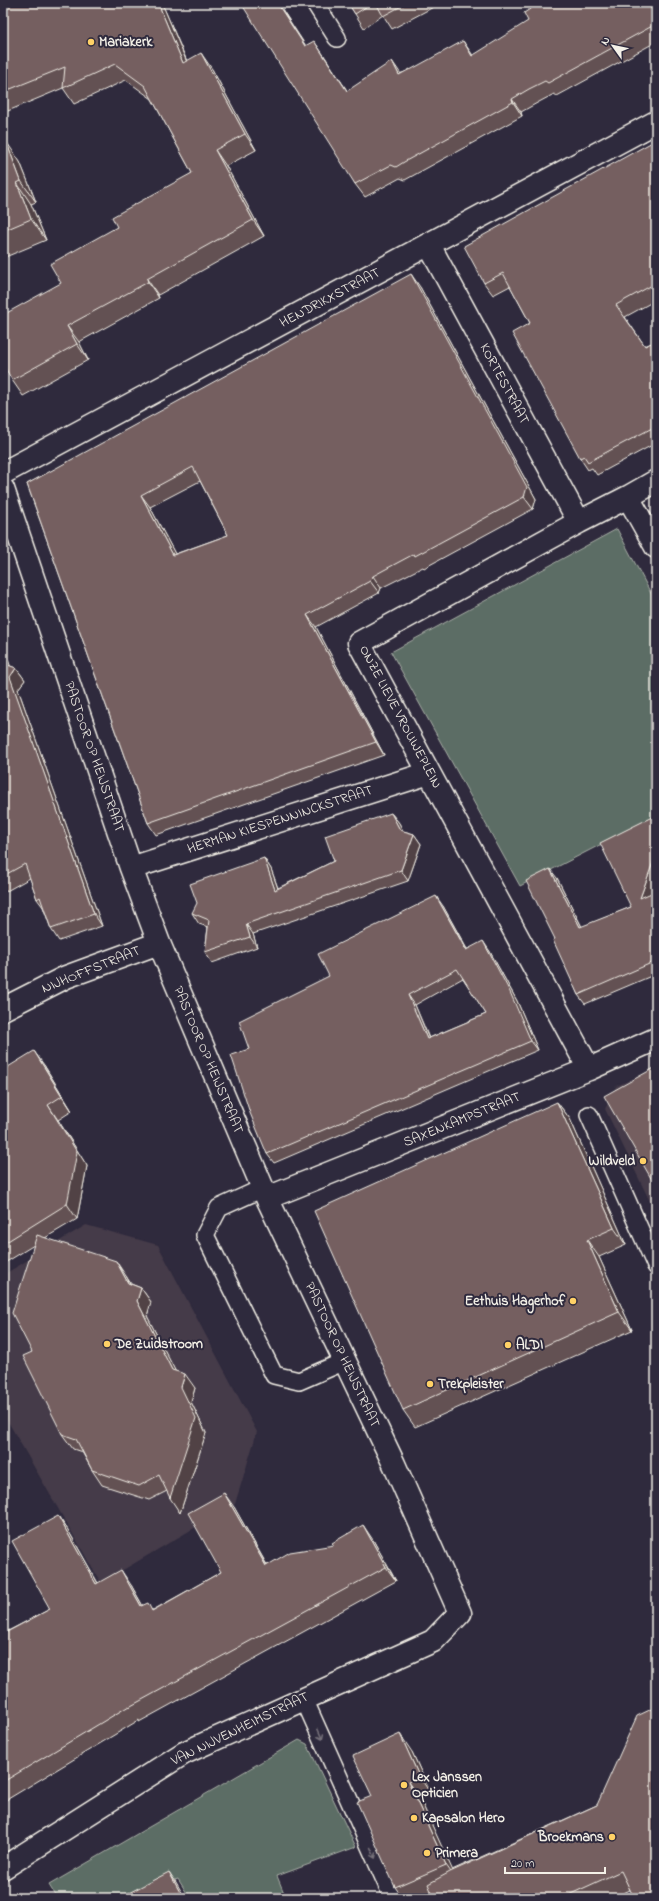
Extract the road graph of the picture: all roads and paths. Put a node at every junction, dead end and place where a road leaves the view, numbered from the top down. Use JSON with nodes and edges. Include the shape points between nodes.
{"nodes":[{"id":1,"x":315,"y":3,"type":"edge"},
{"id":2,"x":337,"y":38,"type":"dead end"},
{"id":3,"x":656,"y":122,"type":"edge"},
{"id":4,"x":429,"y":245,"type":"junction"},
{"id":5,"x":3,"y":473,"type":"edge"},
{"id":6,"x":656,"y":481,"type":"edge"},
{"id":7,"x":3,"y":489,"type":"edge"},
{"id":8,"x":628,"y":497,"type":"junction"},
{"id":9,"x":579,"y":522,"type":"junction"},
{"id":10,"x":656,"y":547,"type":"edge"},
{"id":11,"x":429,"y":773,"type":"junction"},
{"id":12,"x":131,"y":868,"type":"junction"},
{"id":13,"x":158,"y":944,"type":"junction"},
{"id":14,"x":3,"y":1009,"type":"edge"},
{"id":15,"x":656,"y":1039,"type":"edge"},
{"id":16,"x":589,"y":1069,"type":"junction"},
{"id":17,"x":589,"y":1115,"type":"dead end"},
{"id":18,"x":265,"y":1193,"type":"junction"},
{"id":19,"x":656,"y":1266,"type":"edge"},
{"id":20,"x":345,"y":1361,"type":"junction"},
{"id":21,"x":460,"y":1613,"type":"joint"},
{"id":22,"x":304,"y":1699,"type":"junction"},
{"id":23,"x":3,"y":1868,"type":"edge"},
{"id":24,"x":393,"y":1898,"type":"edge"}],
"edges":[{"from":1,"to":2,"type":"lane"},
{"from":3,"to":4,"type":"street","name":"HENDRIKXSTRAAT"},
{"from":4,"to":5,"type":"street","name":"HENDRIKXSTRAAT"},
{"from":4,"to":9,"type":"street","name":"KORTESTRAAT"},
{"from":6,"to":8,"type":"street","name":"ONZE LIEVE VROUWEPLEIN"},
{"from":7,"to":12,"type":"street","name":"PASTOOR OP HEIJSTRAAT"},
{"from":8,"to":9,"type":"street","name":"ONZE LIEVE VROUWEPLEIN"},
{"from":8,"to":10,"type":"street"},
{"from":9,"to":11,"type":"street","name":"ONZE LIEVE VROUWEPLEIN","via":[[359,642]]},
{"from":11,"to":12,"type":"street","name":"HERMAN KIESPENNINCKSTRAAT"},
{"from":11,"to":16,"type":"street","name":"ONZE LIEVE VROUWEPLEIN"},
{"from":12,"to":13,"type":"street","name":"PASTOOR OP HEIJSTRAAT"},
{"from":13,"to":14,"type":"street","name":"NIJHOFFSTRAAT","via":[[66,977]]},
{"from":13,"to":18,"type":"street","name":"PASTOOR OP HEIJSTRAAT"},
{"from":15,"to":16,"type":"street","name":"SAXENKAMPSTRAAT"},
{"from":16,"to":18,"type":"street","name":"SAXENKAMPSTRAAT"},
{"from":17,"to":19,"type":"lane"},
{"from":18,"to":20,"type":"street","name":"PASTOOR OP HEIJSTRAAT"},
{"from":18,"to":20,"type":"lane","via":[[219,1208],[205,1235],[274,1375],[300,1381]]},
{"from":20,"to":21,"type":"street","name":"PASTOOR OP HEIJSTRAAT"},
{"from":21,"to":22,"type":"street","name":"VAN NIJVENHEIMSTRAAT","via":[[433,1641]]},
{"from":22,"to":23,"type":"street","name":"VAN NIJVENHEIMSTRAAT","via":[[184,1753]]},
{"from":22,"to":24,"type":"lane","one_way":true}]}
